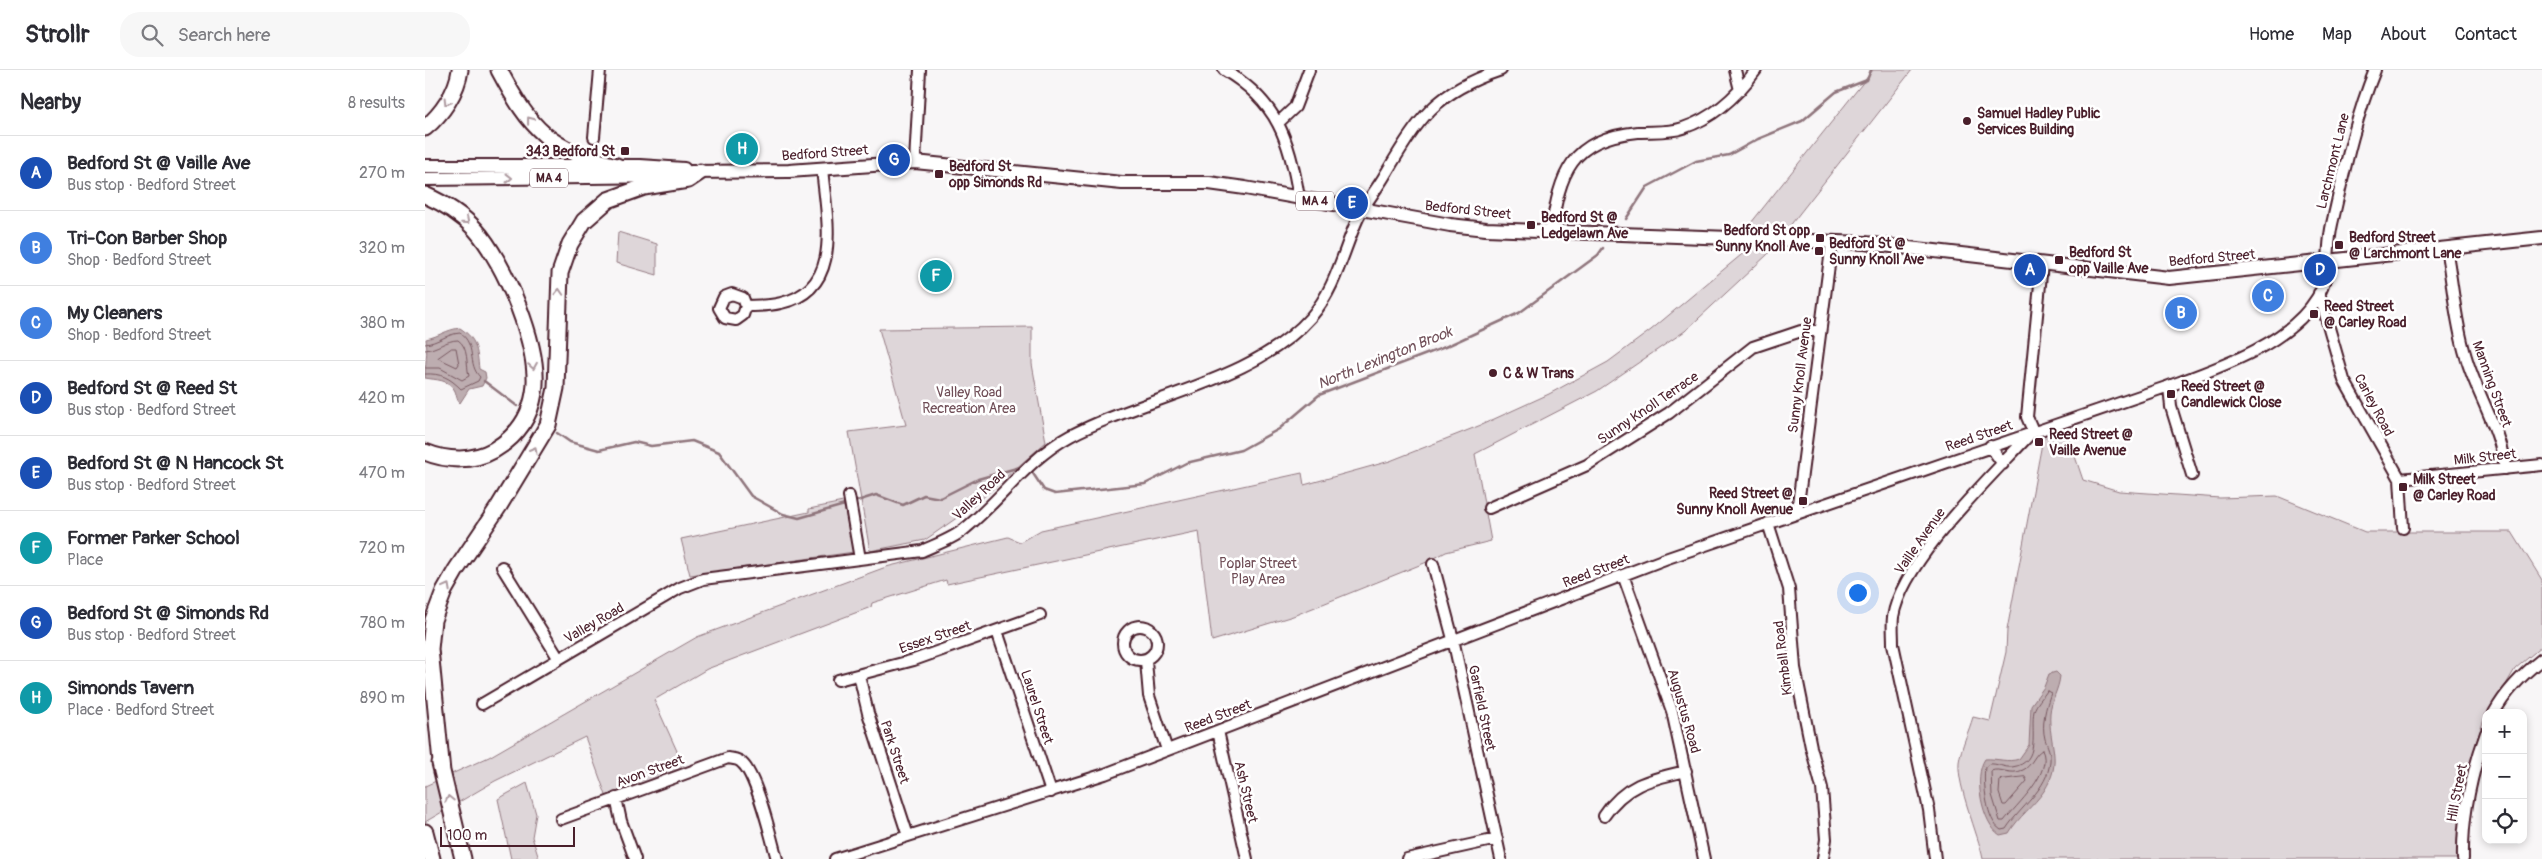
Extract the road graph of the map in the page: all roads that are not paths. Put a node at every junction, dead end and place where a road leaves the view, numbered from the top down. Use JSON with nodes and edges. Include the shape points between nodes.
{"nodes":[{"id":1,"x":460,"y":70,"type":"edge"},
{"id":2,"x":499,"y":70,"type":"edge"},
{"id":3,"x":600,"y":70,"type":"edge"},
{"id":4,"x":921,"y":70,"type":"edge"},
{"id":5,"x":1224,"y":70,"type":"edge"},
{"id":6,"x":1309,"y":70,"type":"edge"},
{"id":7,"x":1501,"y":70,"type":"edge"},
{"id":8,"x":1735,"y":70,"type":"edge"},
{"id":9,"x":1756,"y":70,"type":"edge"},
{"id":10,"x":2375,"y":70,"type":"edge"},
{"id":11,"x":1236,"y":74,"type":"edge"},
{"id":12,"x":1740,"y":90,"type":"junction"},
{"id":13,"x":1279,"y":123,"type":"junction"},
{"id":14,"x":425,"y":128,"type":"edge"},
{"id":15,"x":595,"y":137,"type":"dead end"},
{"id":16,"x":915,"y":162,"type":"junction"},
{"id":17,"x":425,"y":166,"type":"edge"},
{"id":18,"x":617,"y":166,"type":"junction"},
{"id":19,"x":822,"y":168,"type":"junction"},
{"id":20,"x":695,"y":172,"type":"junction"},
{"id":21,"x":425,"y":179,"type":"edge"},
{"id":22,"x":425,"y":195,"type":"edge"},
{"id":23,"x":1299,"y":198,"type":"junction"},
{"id":24,"x":1363,"y":210,"type":"junction"},
{"id":25,"x":1551,"y":232,"type":"junction"},
{"id":26,"x":2542,"y":238,"type":"edge"},
{"id":27,"x":1831,"y":242,"type":"junction"},
{"id":28,"x":2446,"y":248,"type":"junction"},
{"id":29,"x":2329,"y":261,"type":"junction"},
{"id":30,"x":2042,"y":264,"type":"junction"},
{"id":31,"x":2319,"y":293,"type":"junction"},
{"id":32,"x":746,"y":306,"type":"dead end"},
{"id":33,"x":1819,"y":331,"type":"junction"},
{"id":34,"x":2169,"y":386,"type":"junction"},
{"id":35,"x":2033,"y":431,"type":"junction"},
{"id":36,"x":1990,"y":446,"type":"junction"},
{"id":37,"x":425,"y":452,"type":"edge"},
{"id":38,"x":2003,"y":464,"type":"junction"},
{"id":39,"x":2542,"y":465,"type":"edge"},
{"id":40,"x":2505,"y":469,"type":"junction"},
{"id":41,"x":2192,"y":475,"type":"dead end"},
{"id":42,"x":2400,"y":480,"type":"junction"},
{"id":43,"x":849,"y":496,"type":"dead end"},
{"id":44,"x":1489,"y":508,"type":"dead end"},
{"id":45,"x":1797,"y":512,"type":"junction"},
{"id":46,"x":1768,"y":523,"type":"junction"},
{"id":47,"x":2403,"y":528,"type":"dead end"},
{"id":48,"x":860,"y":559,"type":"junction"},
{"id":49,"x":1433,"y":564,"type":"dead end"},
{"id":50,"x":502,"y":567,"type":"dead end"},
{"id":51,"x":1623,"y":575,"type":"junction"},
{"id":52,"x":1040,"y":615,"type":"dead end"},
{"id":53,"x":997,"y":630,"type":"junction"},
{"id":54,"x":1453,"y":639,"type":"junction"},
{"id":55,"x":559,"y":659,"type":"junction"},
{"id":56,"x":2542,"y":659,"type":"edge"},
{"id":57,"x":1146,"y":661,"type":"dead end"},
{"id":58,"x":859,"y":676,"type":"junction"},
{"id":59,"x":838,"y":680,"type":"dead end"},
{"id":60,"x":425,"y":698,"type":"edge"},
{"id":61,"x":482,"y":704,"type":"dead end"},
{"id":62,"x":2497,"y":709,"type":"edge"},
{"id":63,"x":1218,"y":731,"type":"junction"},
{"id":64,"x":2482,"y":749,"type":"edge"},
{"id":65,"x":1167,"y":750,"type":"junction"},
{"id":66,"x":1686,"y":771,"type":"junction"},
{"id":67,"x":442,"y":772,"type":"junction"},
{"id":68,"x":1051,"y":792,"type":"junction"},
{"id":69,"x":616,"y":798,"type":"junction"},
{"id":70,"x":1604,"y":816,"type":"dead end"},
{"id":71,"x":561,"y":819,"type":"dead end"},
{"id":72,"x":425,"y":832,"type":"edge"},
{"id":73,"x":908,"y":836,"type":"junction"},
{"id":74,"x":1497,"y":839,"type":"junction"},
{"id":75,"x":432,"y":859,"type":"edge"},
{"id":76,"x":463,"y":859,"type":"edge"},
{"id":77,"x":635,"y":859,"type":"edge"},
{"id":78,"x":777,"y":859,"type":"edge"},
{"id":79,"x":835,"y":859,"type":"edge"},
{"id":80,"x":1247,"y":859,"type":"edge"},
{"id":81,"x":1407,"y":859,"type":"edge"},
{"id":82,"x":1501,"y":859,"type":"edge"},
{"id":83,"x":1704,"y":859,"type":"edge"},
{"id":84,"x":1823,"y":859,"type":"edge"},
{"id":85,"x":1935,"y":859,"type":"edge"},
{"id":86,"x":2463,"y":859,"type":"edge"}],
"edges":[{"from":1,"to":14,"type":"highway","one_way":true,"via":[[446,106]]},
{"from":18,"to":2,"type":"highway","one_way":true,"via":[[574,154],[541,133],[519,105]]},
{"from":3,"to":15,"type":"street"},
{"from":4,"to":16,"type":"street"},
{"from":5,"to":11,"type":"street"},
{"from":6,"to":13,"type":"street","via":[[1295,107]]},
{"from":7,"to":24,"type":"street","name":"Valley Road","via":[[1467,84],[1425,113]]},
{"from":8,"to":12,"type":"street"},
{"from":9,"to":12,"type":"street"},
{"from":10,"to":29,"type":"street","name":"Larchmont Lane","via":[[2357,118],[2331,227]]},
{"from":11,"to":13,"type":"street"},
{"from":12,"to":25,"type":"street","via":[[1715,112],[1681,129],[1616,135],[1583,151],[1564,174]]},
{"from":13,"to":23,"type":"street","via":[[1292,161]]},
{"from":16,"to":19,"type":"main road","name":"Bedford Street","number":"MA 4"},
{"from":16,"to":23,"type":"main road","name":"Bedford Street","number":"MA 4","via":[[1122,183],[1209,183]]},
{"from":17,"to":18,"type":"main road","name":"Bedford Street","number":"MA 4"},
{"from":18,"to":20,"type":"main road","name":"Bedford Street","number":"MA 4","via":[[668,167]]},
{"from":19,"to":20,"type":"main road","name":"Bedford Street","number":"MA 4"},
{"from":19,"to":32,"type":"street","via":[[828,241],[821,274],[795,298],[781,303]]},
{"from":21,"to":20,"type":"main road","name":"Bedford Street","number":"MA 4","one_way":true,"via":[[635,177]]},
{"from":67,"to":20,"type":"highway","one_way":true,"via":[[430,649],[433,620],[456,570],[548,425],[555,388],[560,273],[570,244],[584,221],[608,200],[644,187],[688,180]]},
{"from":22,"to":37,"type":"highway","one_way":true,"via":[[457,213],[474,228],[493,254],[523,323],[532,358],[534,392],[525,421],[508,440],[489,453],[459,459]]},
{"from":23,"to":24,"type":"main road","name":"Bedford Street","number":"MA 4"},
{"from":24,"to":25,"type":"main road","name":"Bedford Street","number":"MA 4","via":[[1450,226]]},
{"from":24,"to":48,"type":"street","name":"Valley Road","via":[[1325,298],[1312,316],[1287,339],[1234,371],[1069,436],[1029,467],[966,529],[940,543],[922,551]]},
{"from":25,"to":27,"type":"main road","name":"Bedford Street","number":"MA 4"},
{"from":26,"to":28,"type":"main road","name":"Bedford Street","number":"MA 4"},
{"from":27,"to":30,"type":"main road","name":"Bedford Street","number":"MA 4","via":[[1865,243]]},
{"from":27,"to":33,"type":"street","name":"Sunny Knoll Avenue"},
{"from":28,"to":29,"type":"main road","name":"Bedford Street","number":"MA 4"},
{"from":28,"to":40,"type":"street","name":"Manning Street","via":[[2459,331],[2503,454]]},
{"from":29,"to":30,"type":"main road","name":"Bedford Street","number":"MA 4","via":[[2169,278]]},
{"from":29,"to":31,"type":"street","name":"Reed Street"},
{"from":30,"to":35,"type":"street","via":[[2027,417]]},
{"from":31,"to":34,"type":"street","name":"Reed Street","via":[[2309,308],[2285,331],[2264,345],[2216,369]]},
{"from":31,"to":42,"type":"street","name":"Carley Road","via":[[2345,380]]},
{"from":33,"to":44,"type":"street","name":"Sunny Knoll Terrace","via":[[1801,331],[1753,347],[1669,413],[1587,465]]},
{"from":33,"to":45,"type":"street","name":"Sunny Knoll Avenue"},
{"from":34,"to":35,"type":"street","name":"Reed Street"},
{"from":34,"to":41,"type":"street","via":[[2171,407]]},
{"from":35,"to":36,"type":"street","name":"Reed Street"},
{"from":35,"to":38,"type":"street","name":"Vaille Avenue"},
{"from":36,"to":38,"type":"street"},
{"from":36,"to":45,"type":"street","name":"Reed Street"},
{"from":38,"to":85,"type":"street","name":"Vaille Avenue","via":[[1933,541],[1907,584],[1893,617],[1893,644],[1929,810]]},
{"from":39,"to":40,"type":"street","name":"Milk Street"},
{"from":40,"to":42,"type":"street","name":"Milk Street"},
{"from":42,"to":47,"type":"street","name":"Carley Road"},
{"from":43,"to":48,"type":"street"},
{"from":45,"to":46,"type":"street","name":"Reed Street"},
{"from":46,"to":51,"type":"street","name":"Reed Street"},
{"from":46,"to":84,"type":"street","name":"Kimball Road","via":[[1789,589],[1795,668],[1823,791],[1826,839]]},
{"from":48,"to":55,"type":"street","name":"Valley Road","via":[[703,579],[680,588]]},
{"from":49,"to":54,"type":"street","name":"Garfield Street"},
{"from":50,"to":55,"type":"street"},
{"from":51,"to":54,"type":"street","name":"Reed Street"},
{"from":51,"to":66,"type":"street","name":"Augustus Road","via":[[1672,711]]},
{"from":52,"to":53,"type":"street","name":"Essex Street"},
{"from":53,"to":58,"type":"street","name":"Essex Street"},
{"from":53,"to":68,"type":"street","name":"Laurel Street"},
{"from":54,"to":63,"type":"street","name":"Reed Street"},
{"from":54,"to":74,"type":"street","name":"Garfield Street"},
{"from":55,"to":61,"type":"street","name":"Valley Road"},
{"from":56,"to":62,"type":"street","via":[[2521,676]]},
{"from":57,"to":65,"type":"street","via":[[1149,696]]},
{"from":58,"to":59,"type":"street","name":"Essex Street"},
{"from":58,"to":73,"type":"street","name":"Park Street","via":[[871,725]]},
{"from":60,"to":67,"type":"highway"},
{"from":63,"to":65,"type":"street","name":"Reed Street"},
{"from":63,"to":80,"type":"street","name":"Ash Street"},
{"from":64,"to":86,"type":"street","name":"Hill Street","via":[[2464,831]]},
{"from":65,"to":68,"type":"street","name":"Reed Street"},
{"from":66,"to":70,"type":"street","via":[[1654,778],[1630,788],[1615,800]]},
{"from":66,"to":83,"type":"street","name":"Augustus Road"},
{"from":76,"to":67,"type":"highway","one_way":true},
{"from":68,"to":73,"type":"street","name":"Reed Street"},
{"from":69,"to":71,"type":"street","name":"Avon Street"},
{"from":69,"to":77,"type":"street"},
{"from":69,"to":78,"type":"street","name":"Avon Street","via":[[728,758],[741,761],[756,788]]},
{"from":72,"to":75,"type":"highway"},
{"from":73,"to":79,"type":"street","name":"Reed Street"},
{"from":74,"to":81,"type":"street"},
{"from":74,"to":82,"type":"street","name":"Garfield Street"}]}
